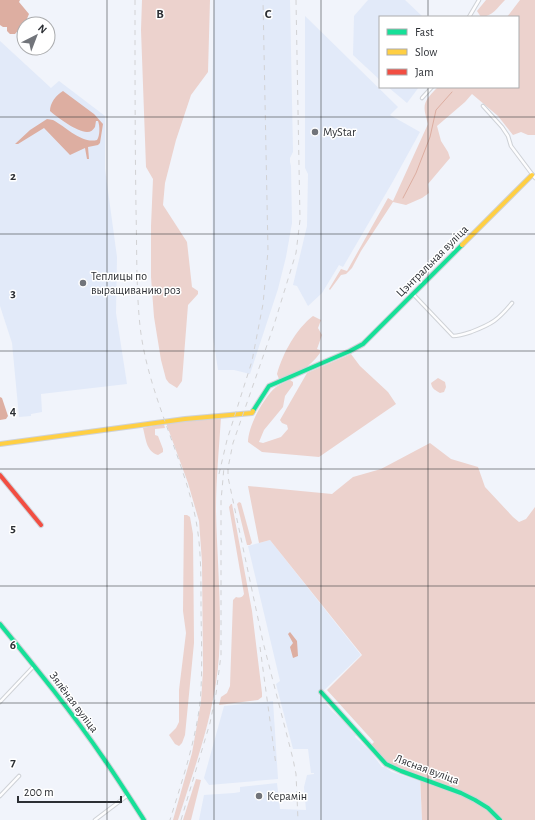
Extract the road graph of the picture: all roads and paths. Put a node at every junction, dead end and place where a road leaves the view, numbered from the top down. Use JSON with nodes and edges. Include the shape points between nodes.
{"nodes":[{"id":1,"x":479,"y":0,"type":"edge"},
{"id":2,"x":470,"y":16,"type":"edge"},
{"id":3,"x":431,"y":88,"type":"edge"},
{"id":4,"x":422,"y":98,"type":"dead end"},
{"id":5,"x":483,"y":106,"type":"dead end"},
{"id":6,"x":533,"y":177,"type":"edge"},
{"id":7,"x":413,"y":294,"type":"junction"},
{"id":8,"x":512,"y":303,"type":"dead end"},
{"id":9,"x":0,"y":444,"type":"edge"},
{"id":10,"x":0,"y":476,"type":"edge"},
{"id":11,"x":41,"y":525,"type":"dead end"},
{"id":12,"x":0,"y":624,"type":"edge"},
{"id":13,"x":34,"y":666,"type":"junction"},
{"id":14,"x":321,"y":692,"type":"dead end"},
{"id":15,"x":0,"y":702,"type":"edge"},
{"id":16,"x":20,"y":776,"type":"dead end"},
{"id":17,"x":0,"y":796,"type":"edge"},
{"id":18,"x":128,"y":796,"type":"junction"},
{"id":19,"x":95,"y":820,"type":"edge"},
{"id":20,"x":144,"y":820,"type":"edge"},
{"id":21,"x":500,"y":820,"type":"edge"}],
"edges":[{"from":1,"to":2,"type":"street"},
{"from":3,"to":4,"type":"street"},
{"from":5,"to":6,"type":"street","via":[[502,127],[511,146]]},
{"from":6,"to":7,"type":"street","name":"Цэнтральная вуліца"},
{"from":7,"to":8,"type":"street","via":[[453,336],[490,325]]},
{"from":7,"to":9,"type":"street","name":"Цэнтральная вуліца","via":[[363,344],[269,386],[252,413],[185,419]]},
{"from":10,"to":11,"type":"street"},
{"from":12,"to":13,"type":"street","name":"Зялёная вуліца"},
{"from":13,"to":15,"type":"street"},
{"from":13,"to":18,"type":"street","name":"Зялёная вуліца","via":[[90,739]]},
{"from":14,"to":21,"type":"street","name":"Лясная вуліца","via":[[386,764],[399,772],[470,796]]},
{"from":16,"to":17,"type":"street"},
{"from":18,"to":19,"type":"street"},
{"from":18,"to":20,"type":"street","name":"Зялёная вуліца"}]}
